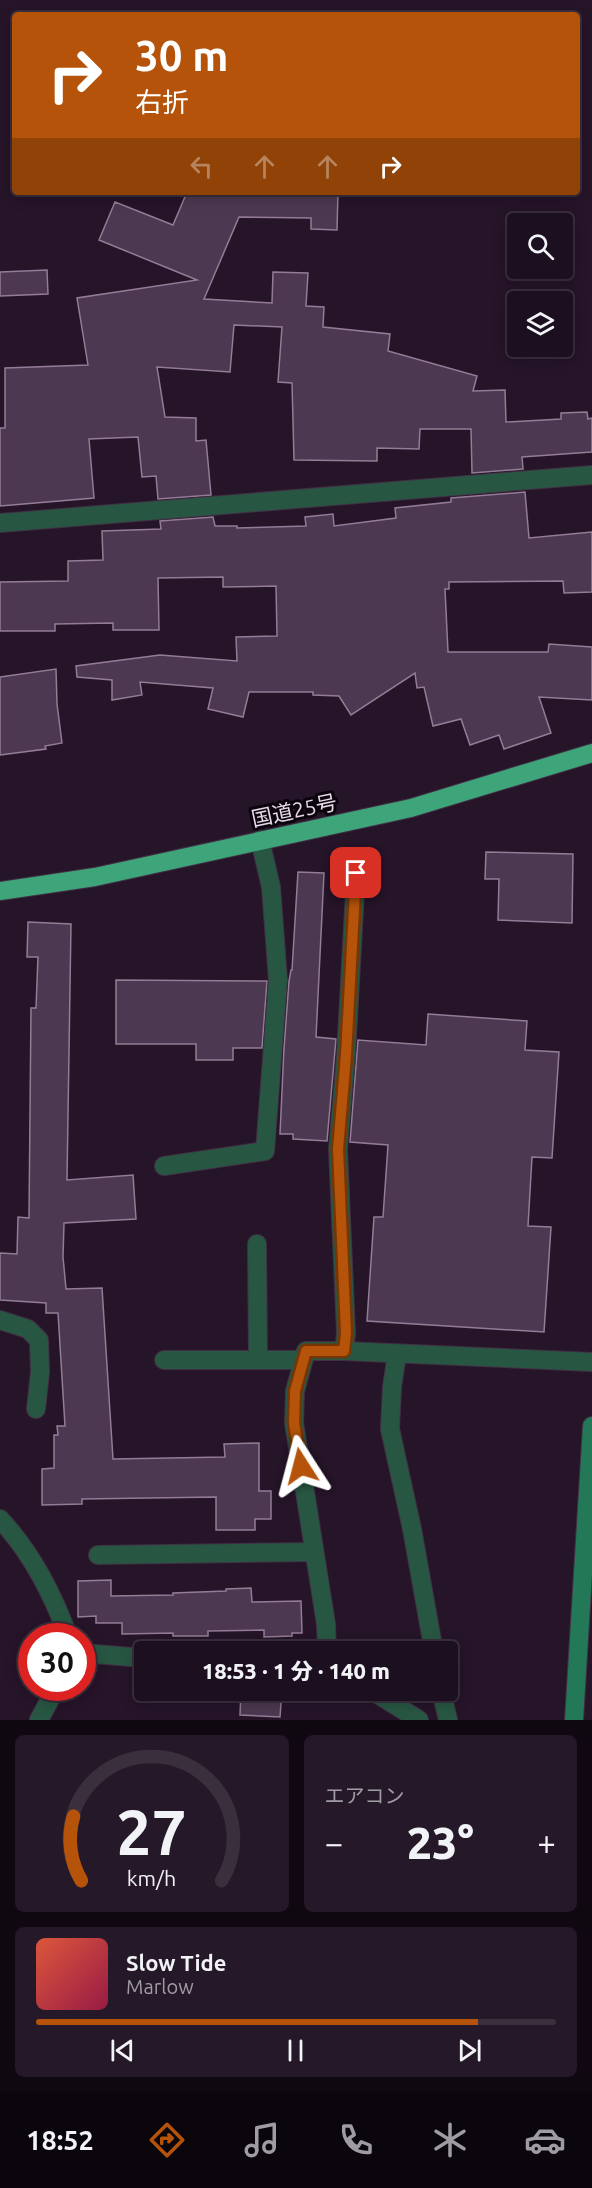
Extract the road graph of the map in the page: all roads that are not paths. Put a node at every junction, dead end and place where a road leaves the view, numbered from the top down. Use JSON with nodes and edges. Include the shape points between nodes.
{"nodes":[{"id":1,"x":592,"y":475,"type":"edge"},
{"id":2,"x":0,"y":523,"type":"edge"},
{"id":3,"x":592,"y":753,"type":"edge"},
{"id":4,"x":260,"y":840,"type":"junction"},
{"id":5,"x":356,"y":873,"type":"dead end"},
{"id":6,"x":0,"y":891,"type":"edge"},
{"id":7,"x":164,"y":1166,"type":"dead end"},
{"id":8,"x":257,"y":1244,"type":"dead end"},
{"id":9,"x":0,"y":1320,"type":"edge"},
{"id":10,"x":344,"y":1351,"type":"junction"},
{"id":11,"x":397,"y":1354,"type":"junction"},
{"id":12,"x":164,"y":1360,"type":"dead end"},
{"id":13,"x":258,"y":1360,"type":"junction"},
{"id":14,"x":303,"y":1360,"type":"junction"},
{"id":15,"x":592,"y":1362,"type":"edge"},
{"id":16,"x":36,"y":1409,"type":"dead end"},
{"id":17,"x":592,"y":1426,"type":"edge"},
{"id":18,"x":0,"y":1519,"type":"edge"},
{"id":19,"x":314,"y":1552,"type":"junction"},
{"id":20,"x":98,"y":1555,"type":"dead end"},
{"id":21,"x":62,"y":1623,"type":"edge"},
{"id":22,"x":327,"y":1641,"type":"edge"},
{"id":23,"x":432,"y":1641,"type":"edge"},
{"id":24,"x":96,"y":1654,"type":"edge"},
{"id":25,"x":134,"y":1657,"type":"edge"},
{"id":26,"x":49,"y":1701,"type":"edge"},
{"id":27,"x":389,"y":1701,"type":"edge"},
{"id":28,"x":444,"y":1701,"type":"edge"},
{"id":29,"x":39,"y":1720,"type":"edge"},
{"id":30,"x":419,"y":1720,"type":"edge"},
{"id":31,"x":448,"y":1720,"type":"edge"},
{"id":32,"x":574,"y":1720,"type":"edge"}],
"edges":[{"from":1,"to":2,"type":"street"},
{"from":3,"to":4,"type":"highway","name":"国道25号","via":[[411,808]]},
{"from":4,"to":6,"type":"highway","name":"国道25号","via":[[95,877]]},
{"from":4,"to":7,"type":"street","via":[[271,887],[278,980],[265,1151]]},
{"from":5,"to":10,"type":"street","via":[[338,1149]]},
{"from":8,"to":13,"type":"street"},
{"from":9,"to":16,"type":"street","via":[[28,1329],[39,1340]]},
{"from":10,"to":11,"type":"street"},
{"from":10,"to":14,"type":"street","via":[[306,1351]]},
{"from":11,"to":15,"type":"street"},
{"from":11,"to":23,"type":"street","via":[[390,1429]]},
{"from":12,"to":13,"type":"street"},
{"from":13,"to":14,"type":"street"},
{"from":14,"to":19,"type":"street","via":[[295,1391],[294,1423]]},
{"from":17,"to":32,"type":"street"},
{"from":18,"to":21,"type":"street","via":[[28,1553]]},
{"from":19,"to":20,"type":"street"},
{"from":19,"to":22,"type":"street"},
{"from":24,"to":25,"type":"street"},
{"from":26,"to":29,"type":"street"},
{"from":27,"to":30,"type":"street"},
{"from":28,"to":31,"type":"street"}]}
